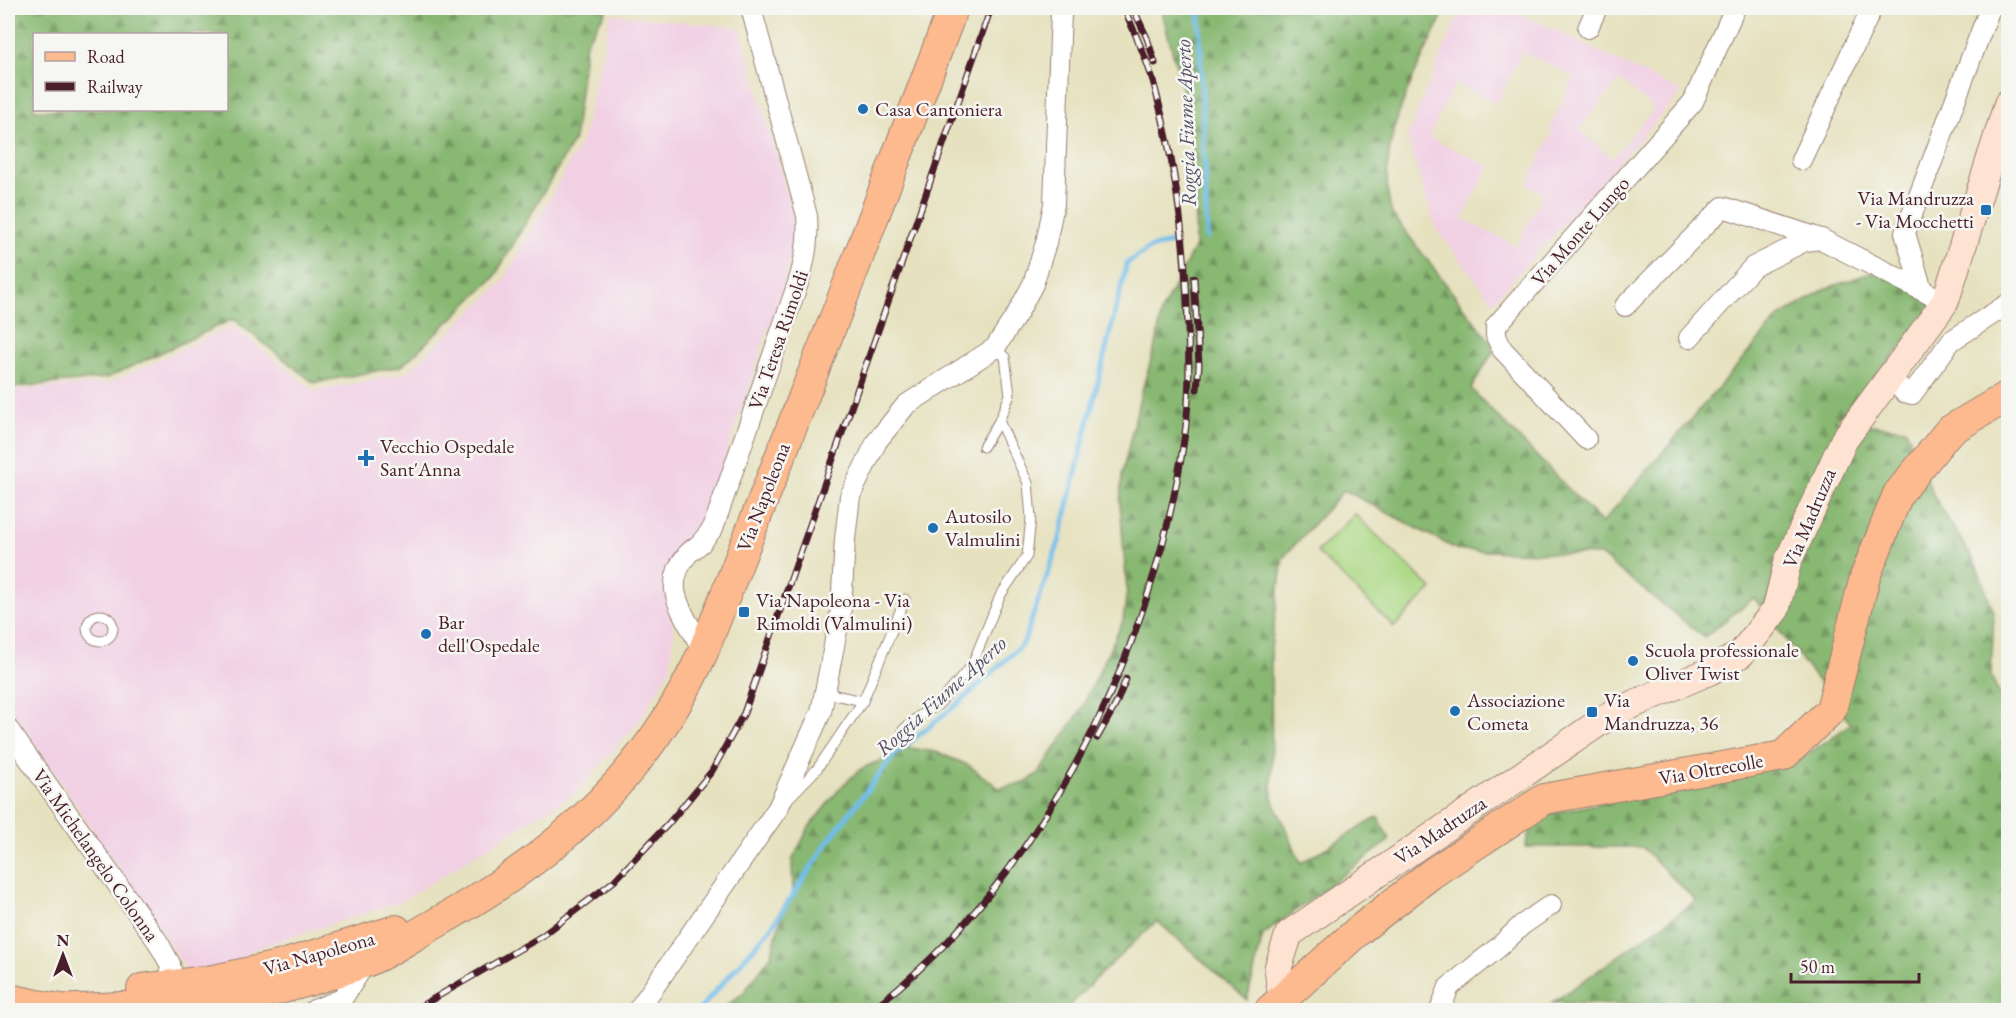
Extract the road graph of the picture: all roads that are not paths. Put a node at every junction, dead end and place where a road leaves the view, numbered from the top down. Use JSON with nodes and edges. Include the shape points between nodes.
{"nodes":[{"id":1,"x":751,"y":8,"type":"edge"},
{"id":2,"x":953,"y":8,"type":"edge"},
{"id":3,"x":1064,"y":8,"type":"edge"},
{"id":4,"x":1597,"y":8,"type":"edge"},
{"id":5,"x":1735,"y":8,"type":"edge"},
{"id":6,"x":1872,"y":8,"type":"edge"},
{"id":7,"x":1990,"y":8,"type":"edge"},
{"id":8,"x":1588,"y":28,"type":"dead end"},
{"id":9,"x":2008,"y":103,"type":"edge"},
{"id":10,"x":2008,"y":136,"type":"edge"},
{"id":11,"x":1990,"y":159,"type":"junction"},
{"id":12,"x":1801,"y":160,"type":"dead end"},
{"id":13,"x":1821,"y":239,"type":"junction"},
{"id":14,"x":1922,"y":290,"type":"junction"},
{"id":15,"x":1945,"y":302,"type":"junction"},
{"id":16,"x":2008,"y":304,"type":"edge"},
{"id":17,"x":1625,"y":306,"type":"dead end"},
{"id":18,"x":1689,"y":338,"type":"dead end"},
{"id":19,"x":995,"y":348,"type":"junction"},
{"id":20,"x":1890,"y":377,"type":"junction"},
{"id":21,"x":2008,"y":396,"type":"edge"},
{"id":22,"x":999,"y":421,"type":"junction"},
{"id":23,"x":1586,"y":439,"type":"dead end"},
{"id":24,"x":983,"y":447,"type":"dead end"},
{"id":25,"x":905,"y":599,"type":"dead end"},
{"id":26,"x":703,"y":652,"type":"junction"},
{"id":27,"x":825,"y":693,"type":"junction"},
{"id":28,"x":863,"y":701,"type":"junction"},
{"id":29,"x":8,"y":729,"type":"edge"},
{"id":30,"x":903,"y":730,"type":"dead end"},
{"id":31,"x":778,"y":808,"type":"junction"},
{"id":32,"x":1551,"y":905,"type":"dead end"},
{"id":33,"x":462,"y":909,"type":"junction"},
{"id":34,"x":366,"y":962,"type":"junction"},
{"id":35,"x":174,"y":985,"type":"junction"},
{"id":36,"x":8,"y":998,"type":"edge"},
{"id":37,"x":1276,"y":1005,"type":"edge"},
{"id":38,"x":136,"y":1007,"type":"junction"},
{"id":39,"x":314,"y":1011,"type":"edge"},
{"id":40,"x":638,"y":1011,"type":"edge"},
{"id":41,"x":1440,"y":1011,"type":"edge"}],
"edges":[{"from":1,"to":26,"type":"street","name":"Via Teresa Rimoldi","via":[[808,234],[798,286],[712,528],[688,554],[676,577],[677,602]]},
{"from":2,"to":26,"type":"main road","name":"Via Napoleona"},
{"from":3,"to":19,"type":"street","via":[[1059,37],[1054,204],[1033,284]]},
{"from":4,"to":8,"type":"street"},
{"from":5,"to":23,"type":"street","name":"Via Monte Lungo","via":[[1693,102],[1496,326],[1502,349]]},
{"from":6,"to":12,"type":"street"},
{"from":7,"to":14,"type":"street","via":[[1905,232]]},
{"from":9,"to":11,"type":"street","name":"Via Madruzza"},
{"from":10,"to":11,"type":"street"},
{"from":11,"to":15,"type":"street","name":"Via Madruzza"},
{"from":13,"to":14,"type":"street"},
{"from":13,"to":17,"type":"street","via":[[1723,207]]},
{"from":13,"to":18,"type":"street","via":[[1805,241],[1753,267]]},
{"from":14,"to":15,"type":"street"},
{"from":15,"to":20,"type":"street","name":"Via Madruzza"},
{"from":16,"to":20,"type":"street","via":[[1951,341],[1912,394],[1904,392]]},
{"from":19,"to":22,"type":"lane","via":[[1005,357],[1010,395]]},
{"from":19,"to":27,"type":"street","via":[[906,405],[877,441],[850,496],[841,610]]},
{"from":20,"to":37,"type":"street","name":"Via Madruzza","via":[[1844,440],[1788,561],[1776,609],[1741,654],[1613,713],[1289,934],[1278,968]]},
{"from":21,"to":37,"type":"main road","name":"Via Oltrecolle","via":[[1949,431],[1898,494],[1866,577],[1831,710],[1783,756],[1544,799],[1431,874],[1359,930]]},
{"from":22,"to":24,"type":"lane"},
{"from":22,"to":30,"type":"lane","via":[[1028,483],[1031,518],[1027,556],[1000,596],[972,665],[938,705]]},
{"from":25,"to":28,"type":"lane"},
{"from":26,"to":33,"type":"main road","name":"Via Napoleona","via":[[654,741],[625,778],[528,866]]},
{"from":27,"to":28,"type":"lane"},
{"from":27,"to":31,"type":"street","via":[[821,712]]},
{"from":28,"to":31,"type":"lane","via":[[818,769]]},
{"from":29,"to":35,"type":"street","name":"Via Michelangelo Colonna","via":[[158,942],[170,964]]},
{"from":31,"to":40,"type":"street"},
{"from":32,"to":41,"type":"street","via":[[1449,987]]},
{"from":33,"to":34,"type":"main road","name":"Via Napoleona","via":[[382,942]]},
{"from":33,"to":35,"type":"main road","name":"Via Napoleona","via":[[279,966]]},
{"from":34,"to":38,"type":"main road","name":"Via Napoleona","via":[[281,988],[216,1002]]},
{"from":34,"to":39,"type":"street","via":[[342,999]]},
{"from":35,"to":36,"type":"main road","name":"Via Napoleona","via":[[98,995]]},
{"from":35,"to":38,"type":"main road","name":"Via Napoleona"},
{"from":36,"to":38,"type":"main road","name":"Via Napoleona","via":[[62,1009]]}]}
